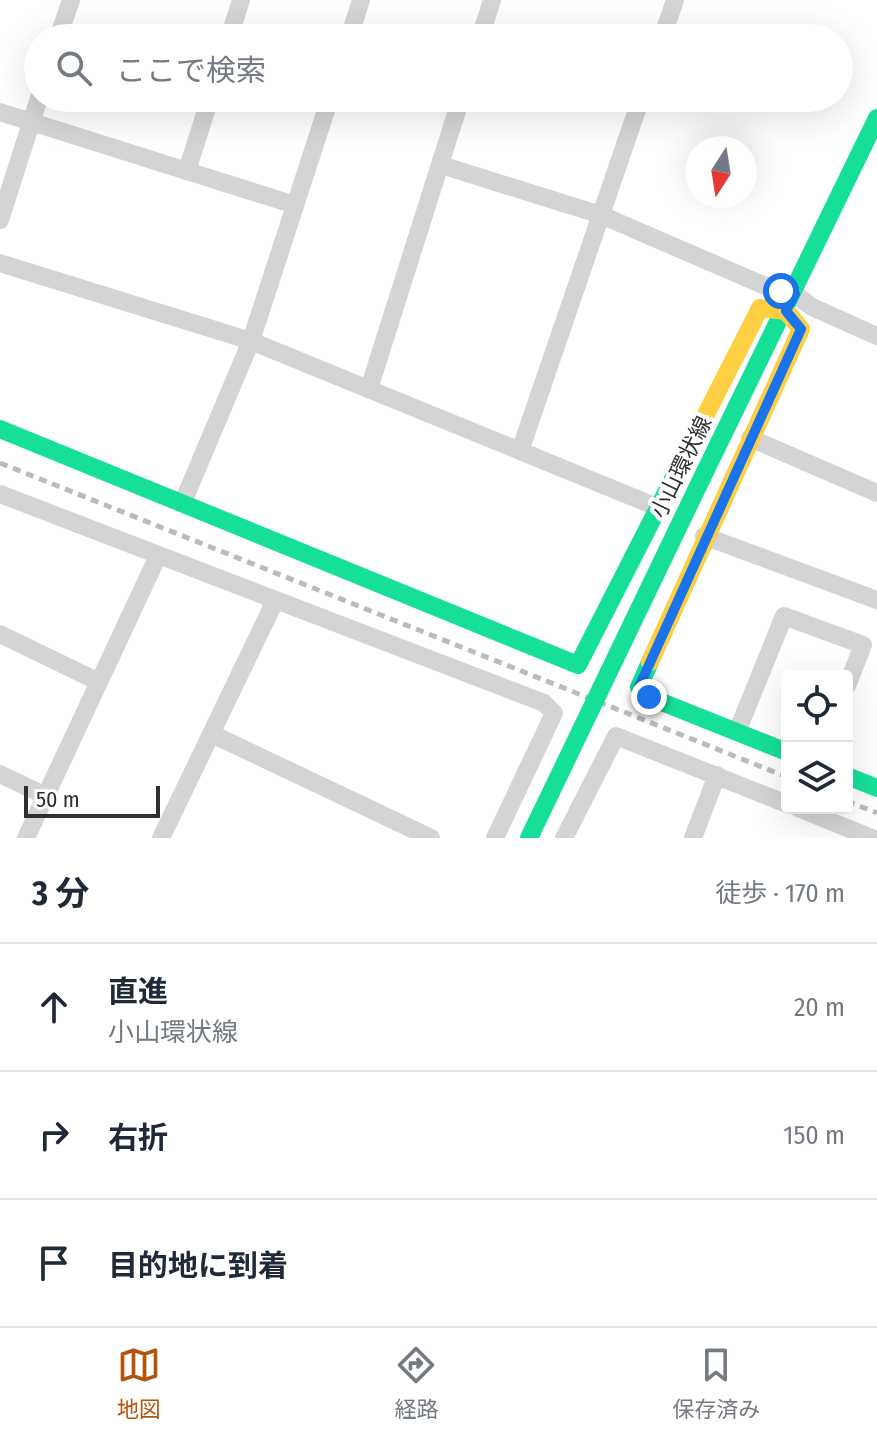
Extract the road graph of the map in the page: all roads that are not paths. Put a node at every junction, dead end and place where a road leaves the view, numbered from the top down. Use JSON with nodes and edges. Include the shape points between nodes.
{"nodes":[{"id":1,"x":71,"y":0,"type":"edge"},
{"id":2,"x":241,"y":0,"type":"edge"},
{"id":3,"x":361,"y":0,"type":"edge"},
{"id":4,"x":492,"y":0,"type":"edge"},
{"id":5,"x":675,"y":0,"type":"edge"},
{"id":6,"x":63,"y":24,"type":"edge"},
{"id":7,"x":233,"y":24,"type":"edge"},
{"id":8,"x":353,"y":24,"type":"edge"},
{"id":9,"x":484,"y":24,"type":"edge"},
{"id":10,"x":667,"y":24,"type":"edge"},
{"id":11,"x":0,"y":112,"type":"edge"},
{"id":12,"x":35,"y":112,"type":"edge"},
{"id":13,"x":206,"y":112,"type":"edge"},
{"id":14,"x":325,"y":112,"type":"edge"},
{"id":15,"x":457,"y":112,"type":"edge"},
{"id":16,"x":636,"y":112,"type":"edge"},
{"id":17,"x":877,"y":118,"type":"edge"},
{"id":18,"x":32,"y":122,"type":"junction"},
{"id":19,"x":441,"y":165,"type":"junction"},
{"id":20,"x":187,"y":171,"type":"junction"},
{"id":21,"x":295,"y":205,"type":"junction"},
{"id":22,"x":601,"y":215,"type":"junction"},
{"id":23,"x":0,"y":220,"type":"edge"},
{"id":24,"x":0,"y":263,"type":"edge"},
{"id":25,"x":795,"y":294,"type":"junction"},
{"id":26,"x":786,"y":311,"type":"junction"},
{"id":27,"x":877,"y":336,"type":"edge"},
{"id":28,"x":251,"y":341,"type":"junction"},
{"id":29,"x":369,"y":389,"type":"junction"},
{"id":30,"x":0,"y":429,"type":"edge"},
{"id":31,"x":750,"y":438,"type":"junction"},
{"id":32,"x":520,"y":451,"type":"junction"},
{"id":33,"x":877,"y":493,"type":"edge"},
{"id":34,"x":0,"y":494,"type":"edge"},
{"id":35,"x":183,"y":502,"type":"junction"},
{"id":36,"x":657,"y":507,"type":"junction"},
{"id":37,"x":704,"y":536,"type":"junction"},
{"id":38,"x":158,"y":556,"type":"junction"},
{"id":39,"x":877,"y":600,"type":"edge"},
{"id":40,"x":275,"y":601,"type":"junction"},
{"id":41,"x":0,"y":634,"type":"edge"},
{"id":42,"x":853,"y":671,"type":"edge"},
{"id":43,"x":99,"y":682,"type":"junction"},
{"id":44,"x":737,"y":732,"type":"junction"},
{"id":45,"x":212,"y":734,"type":"junction"},
{"id":46,"x":781,"y":750,"type":"edge"},
{"id":47,"x":0,"y":774,"type":"edge"},
{"id":48,"x":717,"y":775,"type":"junction"},
{"id":49,"x":853,"y":778,"type":"edge"},
{"id":50,"x":877,"y":788,"type":"edge"},
{"id":51,"x":46,"y":796,"type":"junction"},
{"id":52,"x":781,"y":802,"type":"edge"},
{"id":53,"x":813,"y":814,"type":"edge"},
{"id":54,"x":26,"y":838,"type":"edge"},
{"id":55,"x":161,"y":838,"type":"edge"},
{"id":56,"x":431,"y":838,"type":"edge"},
{"id":57,"x":495,"y":838,"type":"edge"},
{"id":58,"x":529,"y":838,"type":"edge"},
{"id":59,"x":564,"y":838,"type":"edge"},
{"id":60,"x":693,"y":838,"type":"edge"},
{"id":61,"x":872,"y":838,"type":"edge"}],
"edges":[{"from":1,"to":6,"type":"street"},
{"from":2,"to":7,"type":"street"},
{"from":3,"to":8,"type":"street"},
{"from":4,"to":9,"type":"street"},
{"from":5,"to":10,"type":"street"},
{"from":11,"to":18,"type":"street"},
{"from":12,"to":18,"type":"street"},
{"from":13,"to":20,"type":"street"},
{"from":14,"to":21,"type":"street"},
{"from":15,"to":19,"type":"street"},
{"from":16,"to":22,"type":"street"},
{"from":17,"to":25,"type":"street","name":"小山環状線"},
{"from":18,"to":20,"type":"street"},
{"from":18,"to":23,"type":"street"},
{"from":19,"to":22,"type":"street"},
{"from":19,"to":29,"type":"street"},
{"from":20,"to":21,"type":"street"},
{"from":21,"to":28,"type":"street"},
{"from":22,"to":25,"type":"street"},
{"from":22,"to":32,"type":"street"},
{"from":24,"to":28,"type":"street"},
{"from":25,"to":26,"type":"street","name":"小山環状線"},
{"from":25,"to":27,"type":"street"},
{"from":26,"to":31,"type":"street","via":[[801,329]]},
{"from":26,"to":36,"type":"street","via":[[760,308]]},
{"from":26,"to":58,"type":"street","name":"小山環状線","bridge":true},
{"from":28,"to":29,"type":"street"},
{"from":28,"to":35,"type":"street"},
{"from":29,"to":32,"type":"street"},
{"from":30,"to":35,"type":"street"},
{"from":31,"to":33,"type":"street"},
{"from":31,"to":37,"type":"street"},
{"from":32,"to":36,"type":"street"},
{"from":34,"to":38,"type":"street"},
{"from":35,"to":36,"type":"street","via":[[578,665]]},
{"from":37,"to":39,"type":"street"},
{"from":37,"to":44,"type":"street","via":[[639,687],[649,697]]},
{"from":38,"to":40,"type":"street"},
{"from":38,"to":43,"type":"street"},
{"from":40,"to":45,"type":"street"},
{"from":40,"to":57,"type":"street","via":[[544,703],[554,713]]},
{"from":41,"to":43,"type":"street"},
{"from":42,"to":44,"type":"street","via":[[863,645],[784,616]]},
{"from":43,"to":51,"type":"street"},
{"from":44,"to":46,"type":"street"},
{"from":45,"to":55,"type":"street"},
{"from":45,"to":56,"type":"street"},
{"from":47,"to":51,"type":"street"},
{"from":48,"to":52,"type":"street"},
{"from":48,"to":59,"type":"street","via":[[616,736]]},
{"from":48,"to":60,"type":"street"},
{"from":49,"to":50,"type":"street"},
{"from":51,"to":54,"type":"street"},
{"from":53,"to":61,"type":"street"}]}
